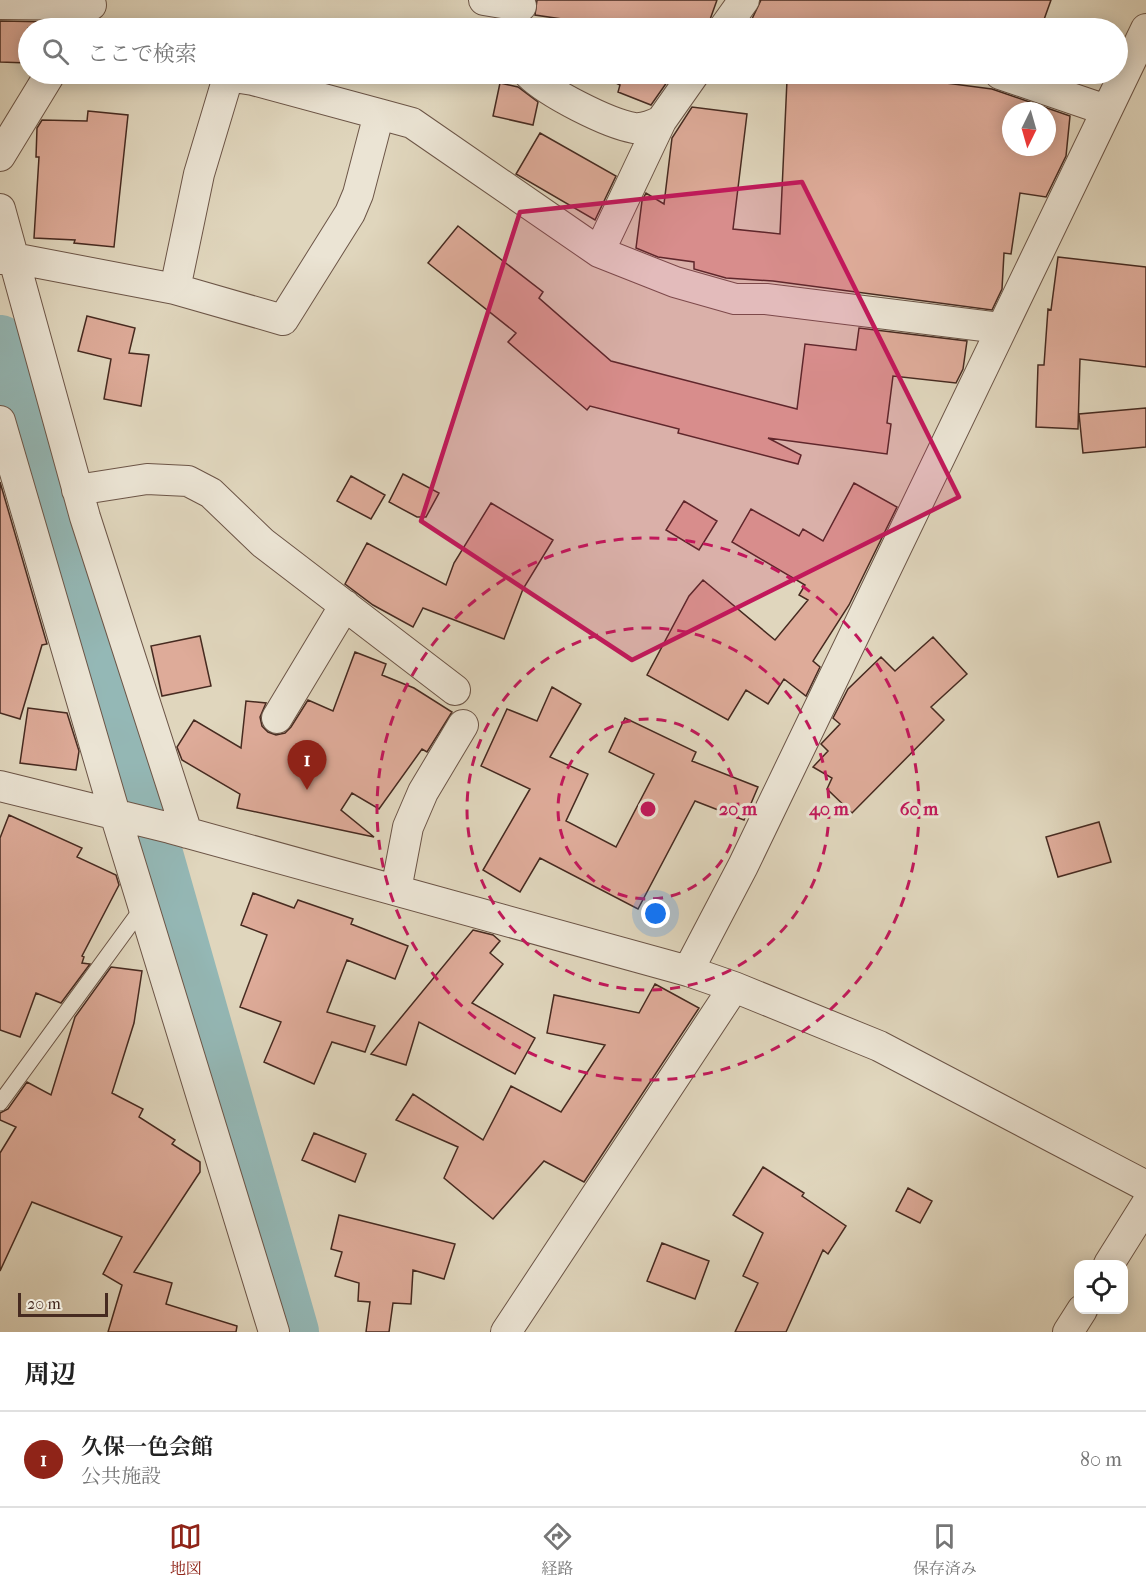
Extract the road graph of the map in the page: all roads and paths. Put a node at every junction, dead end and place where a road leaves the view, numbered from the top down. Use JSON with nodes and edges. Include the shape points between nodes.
{"nodes":[{"id":1,"x":484,"y":0,"type":"edge"},
{"id":2,"x":744,"y":0,"type":"edge"},
{"id":3,"x":0,"y":4,"type":"edge"},
{"id":4,"x":87,"y":11,"type":"edge"},
{"id":5,"x":520,"y":12,"type":"edge"},
{"id":6,"x":731,"y":18,"type":"edge"},
{"id":7,"x":1146,"y":29,"type":"edge"},
{"id":8,"x":1128,"y":65,"type":"edge"},
{"id":9,"x":44,"y":84,"type":"edge"},
{"id":10,"x":226,"y":84,"type":"edge"},
{"id":11,"x":268,"y":84,"type":"edge"},
{"id":12,"x":539,"y":84,"type":"edge"},
{"id":13,"x":687,"y":84,"type":"edge"},
{"id":14,"x":1029,"y":84,"type":"edge"},
{"id":15,"x":1119,"y":84,"type":"edge"},
{"id":16,"x":1106,"y":110,"type":"junction"},
{"id":17,"x":379,"y":114,"type":"junction"},
{"id":18,"x":662,"y":121,"type":"junction"},
{"id":19,"x":0,"y":156,"type":"edge"},
{"id":20,"x":0,"y":209,"type":"edge"},
{"id":21,"x":599,"y":252,"type":"junction"},
{"id":22,"x":7,"y":259,"type":"edge"},
{"id":23,"x":175,"y":289,"type":"junction"},
{"id":24,"x":1000,"y":328,"type":"junction"},
{"id":25,"x":0,"y":421,"type":"edge"},
{"id":26,"x":77,"y":490,"type":"junction"},
{"id":27,"x":345,"y":605,"type":"junction"},
{"id":28,"x":455,"y":690,"type":"dead end"},
{"id":29,"x":277,"y":718,"type":"dead end"},
{"id":30,"x":463,"y":725,"type":"dead end"},
{"id":31,"x":0,"y":786,"type":"edge"},
{"id":32,"x":115,"y":814,"type":"junction"},
{"id":33,"x":178,"y":831,"type":"junction"},
{"id":34,"x":396,"y":890,"type":"junction"},
{"id":35,"x":144,"y":906,"type":"junction"},
{"id":36,"x":688,"y":971,"type":"junction"},
{"id":37,"x":734,"y":987,"type":"junction"},
{"id":38,"x":0,"y":1103,"type":"edge"},
{"id":39,"x":1146,"y":1186,"type":"edge"},
{"id":40,"x":1146,"y":1205,"type":"edge"},
{"id":41,"x":1112,"y":1260,"type":"edge"},
{"id":42,"x":1079,"y":1314,"type":"edge"},
{"id":43,"x":274,"y":1332,"type":"edge"},
{"id":44,"x":506,"y":1332,"type":"edge"},
{"id":45,"x":1068,"y":1332,"type":"edge"}],
"edges":[{"from":1,"to":5,"type":"street"},
{"from":2,"to":6,"type":"street"},
{"from":3,"to":4,"type":"street"},
{"from":7,"to":8,"type":"street"},
{"from":9,"to":19,"type":"street"},
{"from":10,"to":23,"type":"street","via":[[199,174]]},
{"from":11,"to":17,"type":"street"},
{"from":12,"to":18,"type":"street","via":[[635,128]]},
{"from":13,"to":18,"type":"street"},
{"from":14,"to":16,"type":"street"},
{"from":15,"to":16,"type":"street"},
{"from":16,"to":24,"type":"street"},
{"from":17,"to":21,"type":"street","via":[[412,123]]},
{"from":17,"to":23,"type":"street","via":[[350,213],[284,320]]},
{"from":18,"to":21,"type":"street"},
{"from":20,"to":22,"type":"street"},
{"from":21,"to":24,"type":"street","via":[[675,282],[735,299],[766,299]]},
{"from":22,"to":23,"type":"street"},
{"from":22,"to":26,"type":"street"},
{"from":24,"to":36,"type":"street","via":[[743,866]]},
{"from":25,"to":32,"type":"street"},
{"from":26,"to":27,"type":"street","via":[[147,479],[188,481],[211,493],[263,543]]},
{"from":26,"to":33,"type":"street"},
{"from":27,"to":28,"type":"street"},
{"from":27,"to":29,"type":"street"},
{"from":30,"to":34,"type":"street","via":[[423,792],[412,819]]},
{"from":31,"to":32,"type":"street"},
{"from":32,"to":33,"type":"street"},
{"from":32,"to":35,"type":"street"},
{"from":33,"to":34,"type":"street"},
{"from":34,"to":36,"type":"street"},
{"from":35,"to":38,"type":"lane"},
{"from":35,"to":43,"type":"street"},
{"from":36,"to":37,"type":"street"},
{"from":37,"to":39,"type":"street","via":[[879,1046]]},
{"from":37,"to":44,"type":"street"},
{"from":40,"to":41,"type":"street"},
{"from":42,"to":45,"type":"street"}]}
